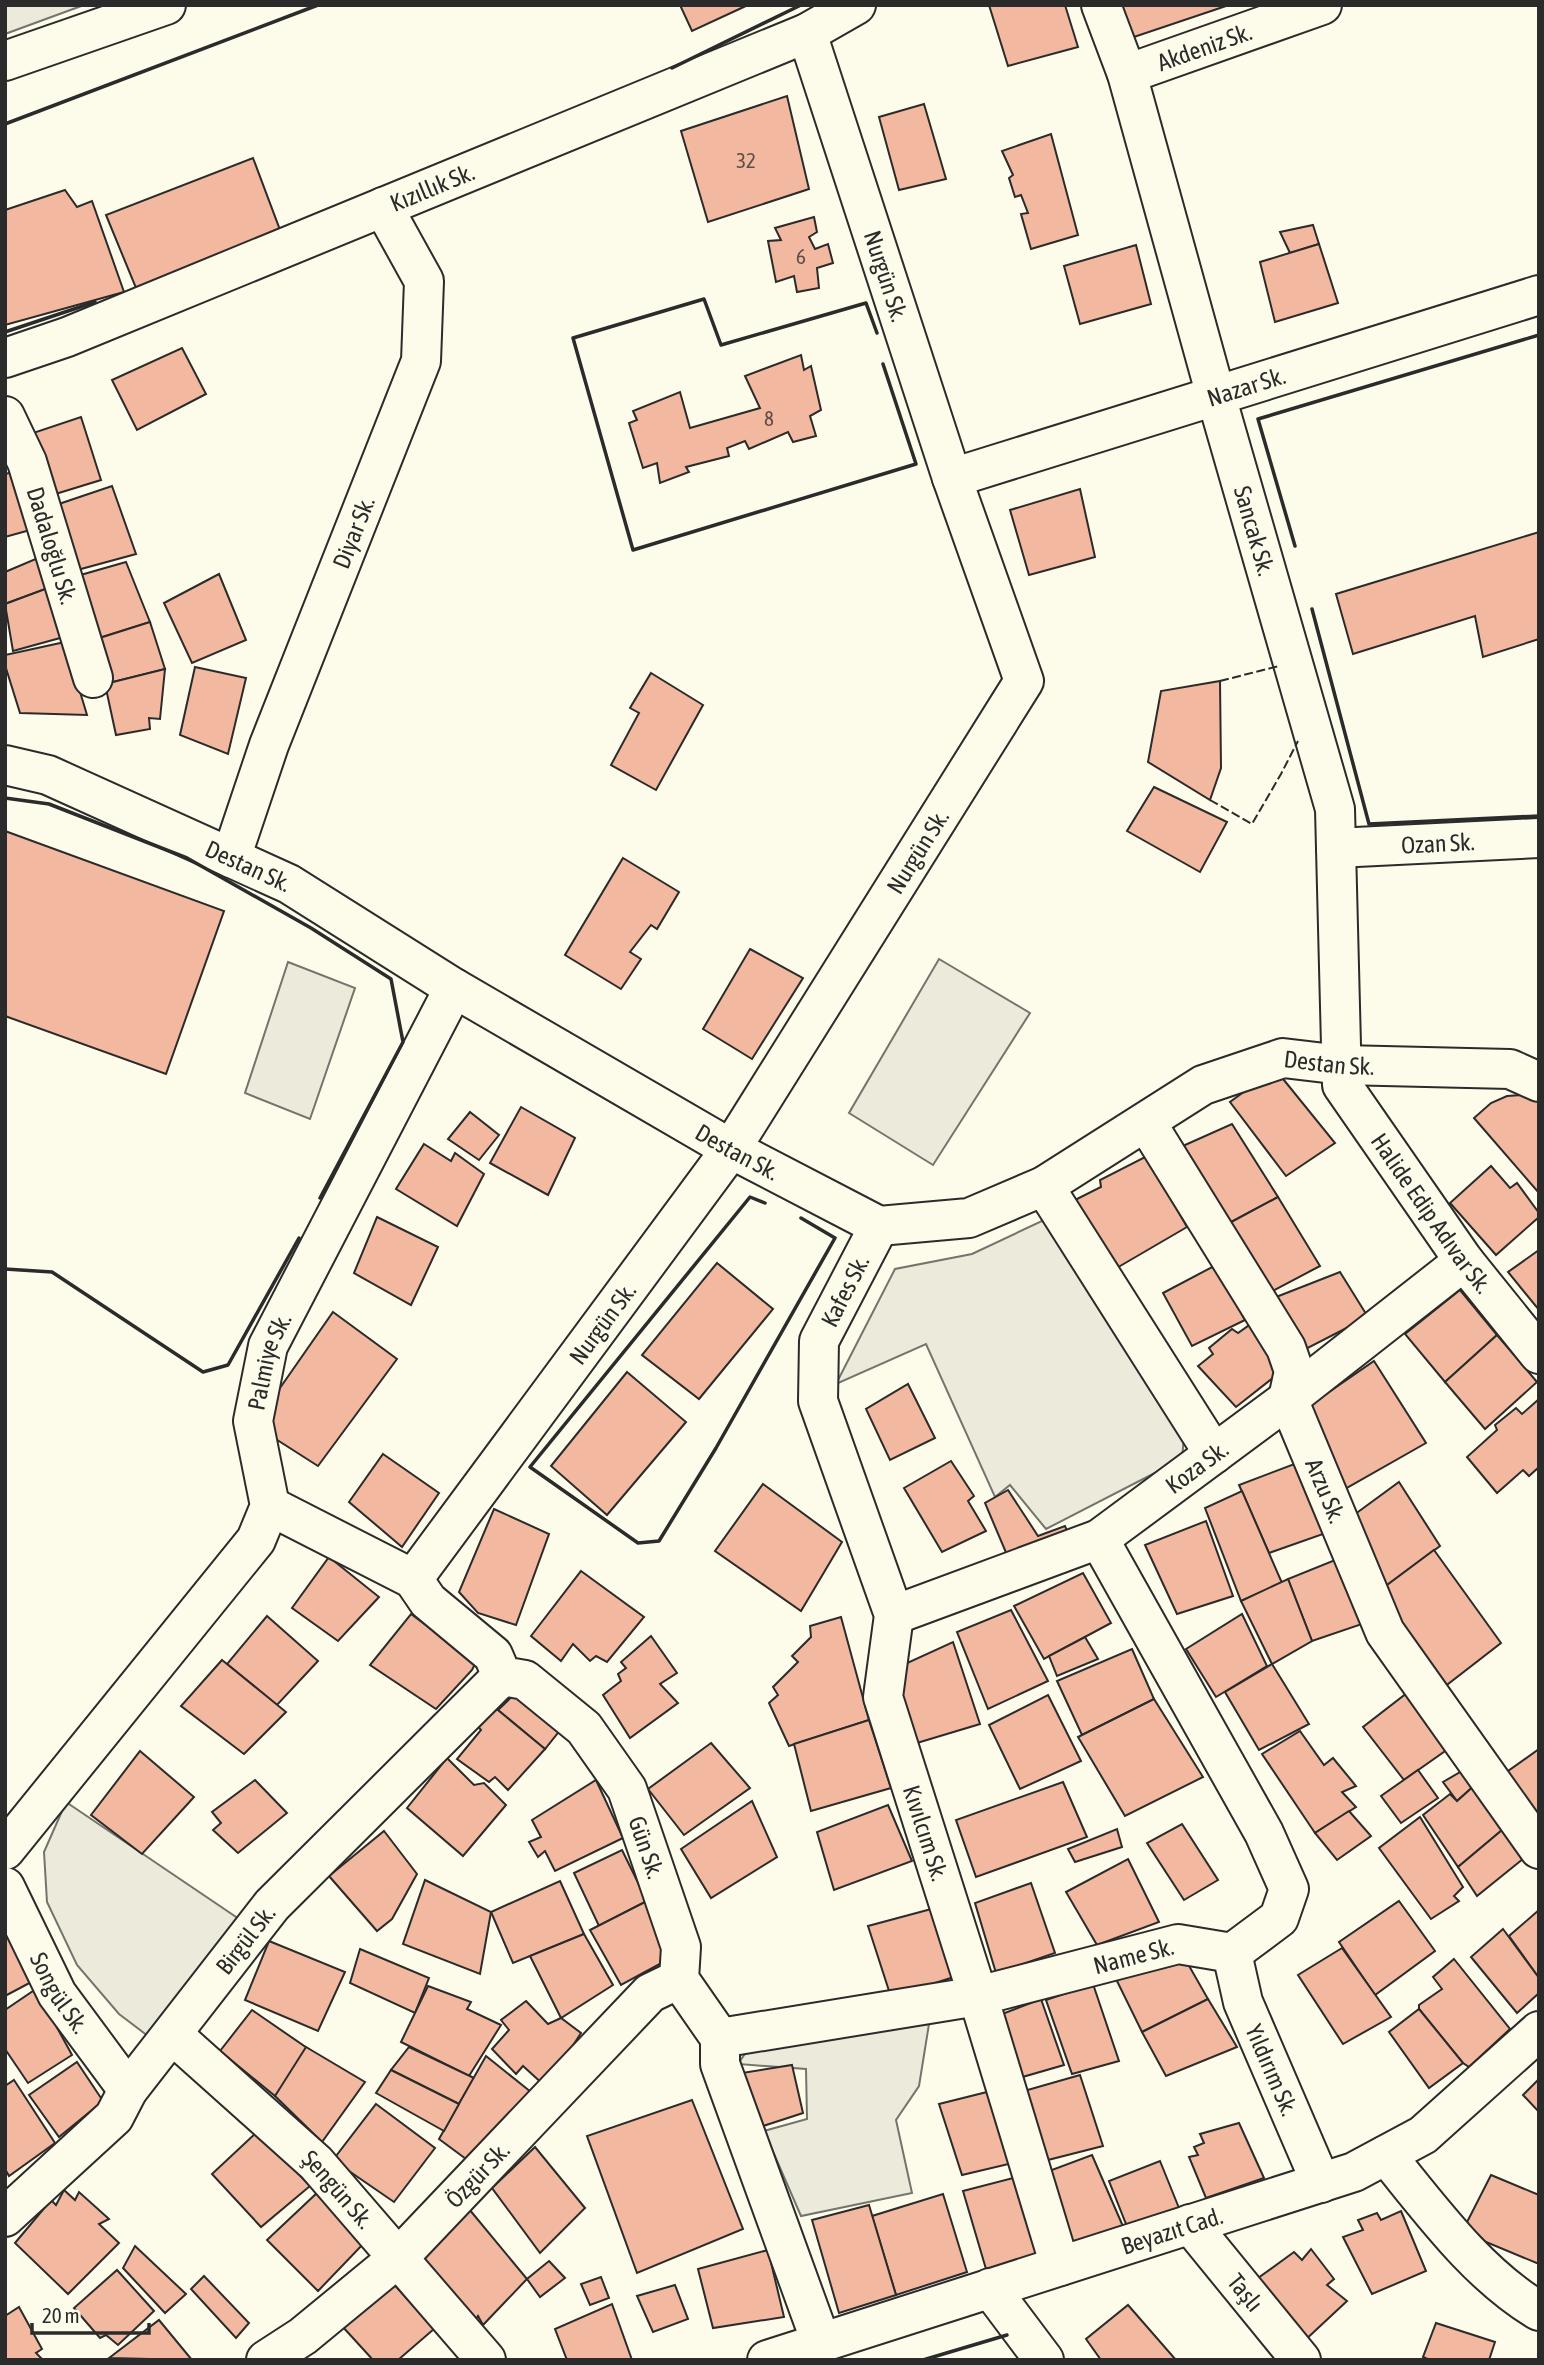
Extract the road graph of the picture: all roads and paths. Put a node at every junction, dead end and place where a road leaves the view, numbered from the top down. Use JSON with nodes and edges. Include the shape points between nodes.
{"nodes":[{"id":1,"x":166,"y":5,"type":"edge"},
{"id":2,"x":856,"y":5,"type":"edge"},
{"id":3,"x":1101,"y":5,"type":"edge"},
{"id":4,"x":1322,"y":5,"type":"edge"},
{"id":5,"x":807,"y":33,"type":"junction"},
{"id":6,"x":5,"y":61,"type":"edge"},
{"id":7,"x":1127,"y":74,"type":"junction"},
{"id":8,"x":383,"y":207,"type":"junction"},
{"id":9,"x":1539,"y":295,"type":"edge"},
{"id":10,"x":5,"y":358,"type":"edge"},
{"id":11,"x":1216,"y":396,"type":"junction"},
{"id":12,"x":5,"y":416,"type":"edge"},
{"id":13,"x":952,"y":478,"type":"junction"},
{"id":14,"x":93,"y":678,"type":"dead end"},
{"id":15,"x":5,"y":765,"type":"edge"},
{"id":16,"x":1539,"y":838,"type":"edge"},
{"id":17,"x":1336,"y":848,"type":"junction"},
{"id":18,"x":231,"y":858,"type":"junction"},
{"id":19,"x":454,"y":988,"type":"junction"},
{"id":20,"x":1342,"y":1065,"type":"junction"},
{"id":21,"x":1524,"y":1076,"type":"edge"},
{"id":22,"x":1146,"y":1122,"type":"junction"},
{"id":23,"x":731,"y":1149,"type":"junction"},
{"id":24,"x":1044,"y":1186,"type":"junction"},
{"id":25,"x":879,"y":1226,"type":"junction"},
{"id":26,"x":1464,"y":1261,"type":"junction"},
{"id":27,"x":1539,"y":1354,"type":"edge"},
{"id":28,"x":1288,"y":1399,"type":"junction"},
{"id":29,"x":818,"y":1401,"type":"joint"},
{"id":30,"x":1214,"y":1454,"type":"junction"},
{"id":31,"x":270,"y":1506,"type":"junction"},
{"id":32,"x":1099,"y":1539,"type":"junction"},
{"id":33,"x":413,"y":1579,"type":"junction"},
{"id":34,"x":894,"y":1615,"type":"junction"},
{"id":35,"x":502,"y":1675,"type":"junction"},
{"id":36,"x":1539,"y":1849,"type":"edge"},
{"id":37,"x":5,"y":1850,"type":"edge"},
{"id":38,"x":5,"y":1887,"type":"edge"},
{"id":39,"x":1232,"y":1953,"type":"junction"},
{"id":40,"x":679,"y":1979,"type":"junction"},
{"id":41,"x":978,"y":1996,"type":"junction"},
{"id":42,"x":1539,"y":2031,"type":"edge"},
{"id":43,"x":173,"y":2035,"type":"junction"},
{"id":44,"x":720,"y":2038,"type":"junction"},
{"id":45,"x":128,"y":2091,"type":"junction"},
{"id":46,"x":1386,"y":2155,"type":"junction"},
{"id":47,"x":1321,"y":2183,"type":"junction"},
{"id":48,"x":5,"y":2217,"type":"edge"},
{"id":49,"x":1190,"y":2224,"type":"junction"},
{"id":50,"x":399,"y":2258,"type":"junction"},
{"id":51,"x":1060,"y":2266,"type":"junction"},
{"id":52,"x":990,"y":2288,"type":"junction"},
{"id":53,"x":1539,"y":2311,"type":"edge"},
{"id":54,"x":821,"y":2342,"type":"junction"},
{"id":55,"x":266,"y":2360,"type":"edge"},
{"id":56,"x":486,"y":2360,"type":"edge"},
{"id":57,"x":767,"y":2360,"type":"edge"},
{"id":58,"x":1044,"y":2360,"type":"edge"},
{"id":59,"x":1301,"y":2360,"type":"edge"}],
"edges":[{"from":1,"to":6,"type":"street"},
{"from":2,"to":5,"type":"street","name":"Kızıllık Sk."},
{"from":3,"to":7,"type":"street","name":"Sancak Sk."},
{"from":4,"to":7,"type":"street","name":"Akdeniz Sk."},
{"from":5,"to":8,"type":"street","name":"Kızıllık Sk."},
{"from":5,"to":13,"type":"street","name":"Nurgün Sk."},
{"from":7,"to":11,"type":"street","name":"Sancak Sk."},
{"from":8,"to":10,"type":"street","name":"Kızıllık Sk."},
{"from":8,"to":18,"type":"street","name":"Diyar Sk.","via":[[424,281],[421,361],[269,744]]},
{"from":9,"to":11,"type":"street","name":"Nazar Sk."},
{"from":11,"to":13,"type":"street","name":"Nazar Sk."},
{"from":11,"to":17,"type":"street","name":"Sancak Sk.","via":[[1335,810]]},
{"from":12,"to":14,"type":"street","name":"Dadaloğlu Sk.","via":[[27,462]]},
{"from":13,"to":23,"type":"street","name":"Nurgün Sk.","via":[[1024,681]]},
{"from":15,"to":18,"type":"street","name":"Destan Sk.","via":[[48,775]]},
{"from":16,"to":17,"type":"street","name":"Ozan Sk."},
{"from":17,"to":20,"type":"street","name":"Sancak Sk."},
{"from":18,"to":19,"type":"street","name":"Destan Sk.","via":[[289,884]]},
{"from":19,"to":23,"type":"street","name":"Destan Sk."},
{"from":19,"to":31,"type":"street","name":"Palmiye Sk.","via":[[268,1346],[253,1421]]},
{"from":20,"to":21,"type":"street","name":"Destan Sk."},
{"from":20,"to":22,"type":"street","name":"Destan Sk.","via":[[1283,1058],[1203,1085]]},
{"from":20,"to":26,"type":"street","name":"Halide Edip Adıvar Sk.","via":[[1342,1086]]},
{"from":22,"to":24,"type":"street","name":"Destan Sk."},
{"from":22,"to":28,"type":"street","name":"Arzu Sk.","via":[[1286,1348],[1294,1371]]},
{"from":23,"to":25,"type":"street","name":"Destan Sk."},
{"from":23,"to":33,"type":"street","name":"Nurgün Sk."},
{"from":24,"to":25,"type":"street","name":"Destan Sk.","via":[[969,1218]]},
{"from":24,"to":30,"type":"street"},
{"from":25,"to":29,"type":"street","name":"Kafes Sk.","via":[[819,1341]]},
{"from":26,"to":27,"type":"street","name":"Halide Edip Adıvar Sk."},
{"from":26,"to":28,"type":"street","name":"Koza Sk."},
{"from":28,"to":30,"type":"street","name":"Koza Sk."},
{"from":28,"to":36,"type":"street","name":"Arzu Sk.","via":[[1385,1632]]},
{"from":29,"to":34,"type":"street","name":"Kıvılcım Sk."},
{"from":30,"to":32,"type":"street","name":"Koza Sk."},
{"from":31,"to":33,"type":"street"},
{"from":31,"to":37,"type":"street","via":[[256,1540]]},
{"from":32,"to":34,"type":"street","name":"Koza Sk."},
{"from":32,"to":39,"type":"street","via":[[1264,1833],[1289,1889],[1279,1918]]},
{"from":33,"to":35,"type":"street","via":[[428,1601],[493,1656]]},
{"from":34,"to":41,"type":"street","name":"Kıvılcım Sk.","via":[[883,1697]]},
{"from":35,"to":40,"type":"street","name":"Gün Sk.","via":[[525,1679],[584,1728],[627,1789],[681,1947]]},
{"from":35,"to":43,"type":"street","name":"Birgül Sk.","via":[[272,1905]]},
{"from":38,"to":45,"type":"street","name":"Songül Sk.","via":[[57,1994]]},
{"from":39,"to":41,"type":"street","name":"Name Sk.","via":[[1178,1944]]},
{"from":39,"to":47,"type":"street","name":"Yıldırım Sk.","via":[[1243,2002]]},
{"from":40,"to":44,"type":"street"},
{"from":40,"to":50,"type":"street","name":"Özgür Sk.","via":[[650,1993]]},
{"from":41,"to":44,"type":"street","name":"Name Sk."},
{"from":41,"to":51,"type":"street","name":"Kıvılcım Sk."},
{"from":42,"to":46,"type":"street","name":"Beyazıt Cad.","via":[[1423,2135]]},
{"from":43,"to":45,"type":"street","name":"Birgül Sk."},
{"from":43,"to":50,"type":"street","name":"Şengün Sk.","via":[[316,2163]]},
{"from":44,"to":54,"type":"street","via":[[720,2064]]},
{"from":45,"to":48,"type":"street","name":"Birgül Sk.","via":[[114,2116]]},
{"from":46,"to":47,"type":"street","name":"Beyazıt Cad."},
{"from":46,"to":53,"type":"street","via":[[1454,2239]]},
{"from":47,"to":49,"type":"street","name":"Beyazıt Cad."},
{"from":49,"to":51,"type":"street","name":"Beyazıt Cad."},
{"from":49,"to":59,"type":"street","name":"Taşlı"},
{"from":50,"to":55,"type":"street","name":"Özgür Sk."},
{"from":50,"to":56,"type":"street","name":"Şengün Sk."},
{"from":51,"to":52,"type":"street","name":"Beyazıt Cad."},
{"from":52,"to":54,"type":"street","name":"Beyazıt Cad."},
{"from":52,"to":58,"type":"street"},
{"from":54,"to":57,"type":"street","name":"Beyazıt Cad."}]}
